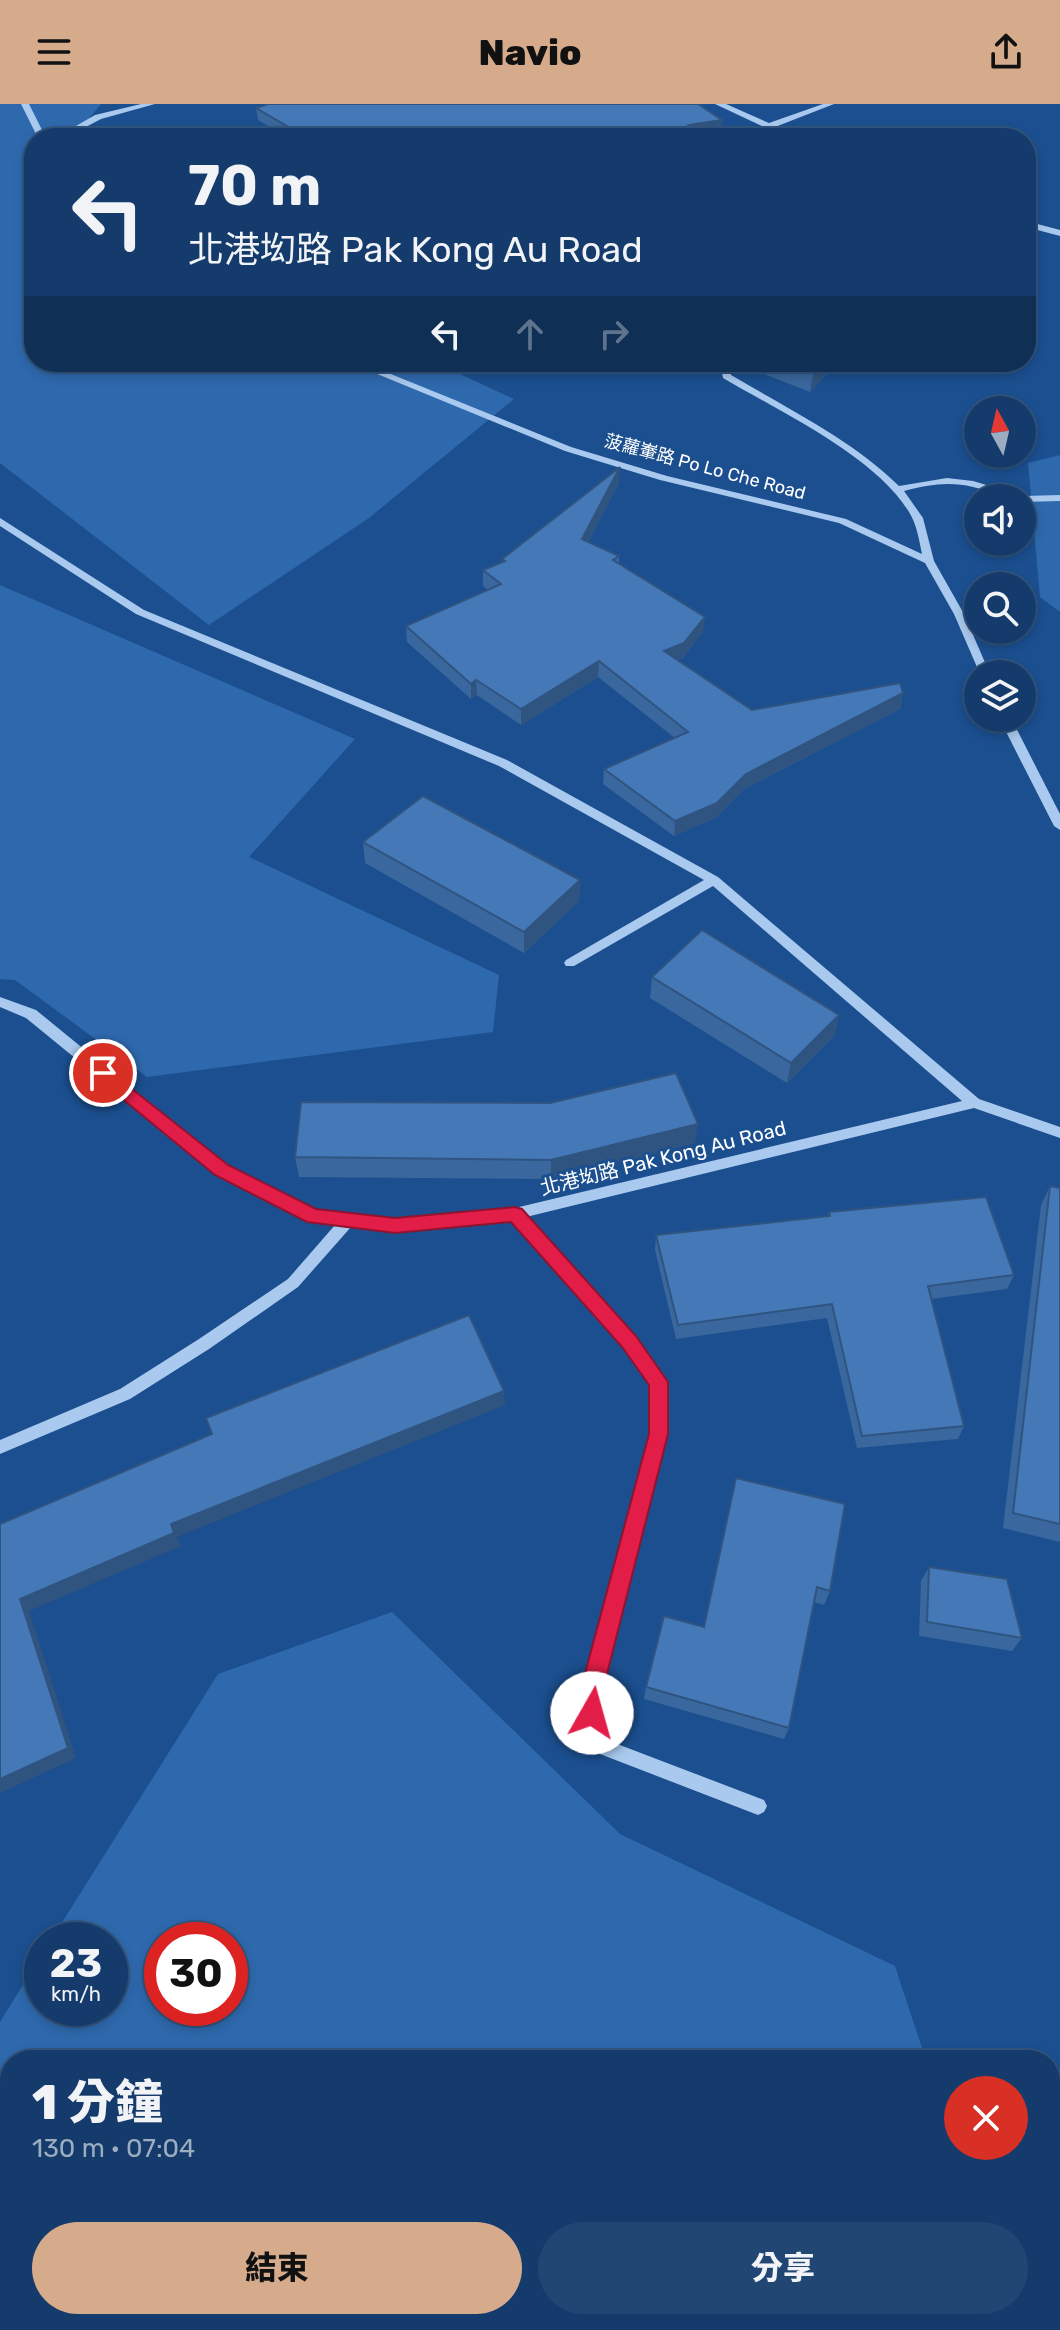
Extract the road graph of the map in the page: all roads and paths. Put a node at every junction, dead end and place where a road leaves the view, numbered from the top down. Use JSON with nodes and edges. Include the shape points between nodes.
{"nodes":[{"id":1,"x":25,"y":104,"type":"edge"},
{"id":2,"x":151,"y":104,"type":"edge"},
{"id":3,"x":719,"y":104,"type":"edge"},
{"id":4,"x":830,"y":104,"type":"edge"},
{"id":5,"x":769,"y":126,"type":"junction"},
{"id":6,"x":37,"y":128,"type":"edge"},
{"id":7,"x":78,"y":128,"type":"edge"},
{"id":8,"x":772,"y":128,"type":"edge"},
{"id":9,"x":1036,"y":227,"type":"edge"},
{"id":10,"x":1060,"y":233,"type":"edge"},
{"id":11,"x":378,"y":372,"type":"edge"},
{"id":12,"x":726,"y":372,"type":"edge"},
{"id":13,"x":975,"y":484,"type":"edge"},
{"id":14,"x":899,"y":489,"type":"junction"},
{"id":15,"x":1036,"y":498,"type":"edge"},
{"id":16,"x":1060,"y":498,"type":"edge"},
{"id":17,"x":0,"y":521,"type":"edge"},
{"id":18,"x":929,"y":561,"type":"junction"},
{"id":19,"x":979,"y":660,"type":"edge"},
{"id":20,"x":1012,"y":732,"type":"edge"},
{"id":21,"x":1060,"y":826,"type":"edge"},
{"id":22,"x":714,"y":880,"type":"junction"},
{"id":23,"x":570,"y":963,"type":"dead end"},
{"id":24,"x":0,"y":1002,"type":"edge"},
{"id":25,"x":974,"y":1103,"type":"junction"},
{"id":26,"x":1060,"y":1133,"type":"edge"},
{"id":27,"x":515,"y":1214,"type":"junction"},
{"id":28,"x":348,"y":1220,"type":"junction"},
{"id":29,"x":0,"y":1447,"type":"edge"},
{"id":30,"x":758,"y":1806,"type":"dead end"}],
"edges":[{"from":1,"to":6,"type":"street"},
{"from":2,"to":7,"type":"street","via":[[98,117]]},
{"from":3,"to":5,"type":"street"},
{"from":4,"to":5,"type":"street"},
{"from":5,"to":8,"type":"street"},
{"from":9,"to":10,"type":"street"},
{"from":11,"to":18,"type":"street","name":"菠蘿輋路 Po Lo Che Road","via":[[568,449],[842,521]]},
{"from":12,"to":14,"type":"street"},
{"from":13,"to":14,"type":"street","via":[[933,478]]},
{"from":14,"to":18,"type":"street","via":[[916,515]]},
{"from":15,"to":16,"type":"street"},
{"from":17,"to":22,"type":"street","via":[[140,612],[503,763]]},
{"from":18,"to":19,"type":"street"},
{"from":20,"to":21,"type":"street"},
{"from":22,"to":23,"type":"street"},
{"from":22,"to":25,"type":"street"},
{"from":24,"to":28,"type":"street","name":"北港㘭路 Pak Kong Au Road","via":[[31,1014],[222,1170],[314,1217]]},
{"from":25,"to":26,"type":"street"},
{"from":25,"to":27,"type":"street","name":"北港㘭路 Pak Kong Au Road"},
{"from":27,"to":28,"type":"street","name":"北港㘭路 Pak Kong Au Road","via":[[395,1225]]},
{"from":27,"to":30,"type":"street","via":[[659,1382],[658,1434],[597,1670],[592,1713],[606,1748]]},
{"from":28,"to":29,"type":"street","via":[[293,1283],[204,1344],[125,1394]]}]}
